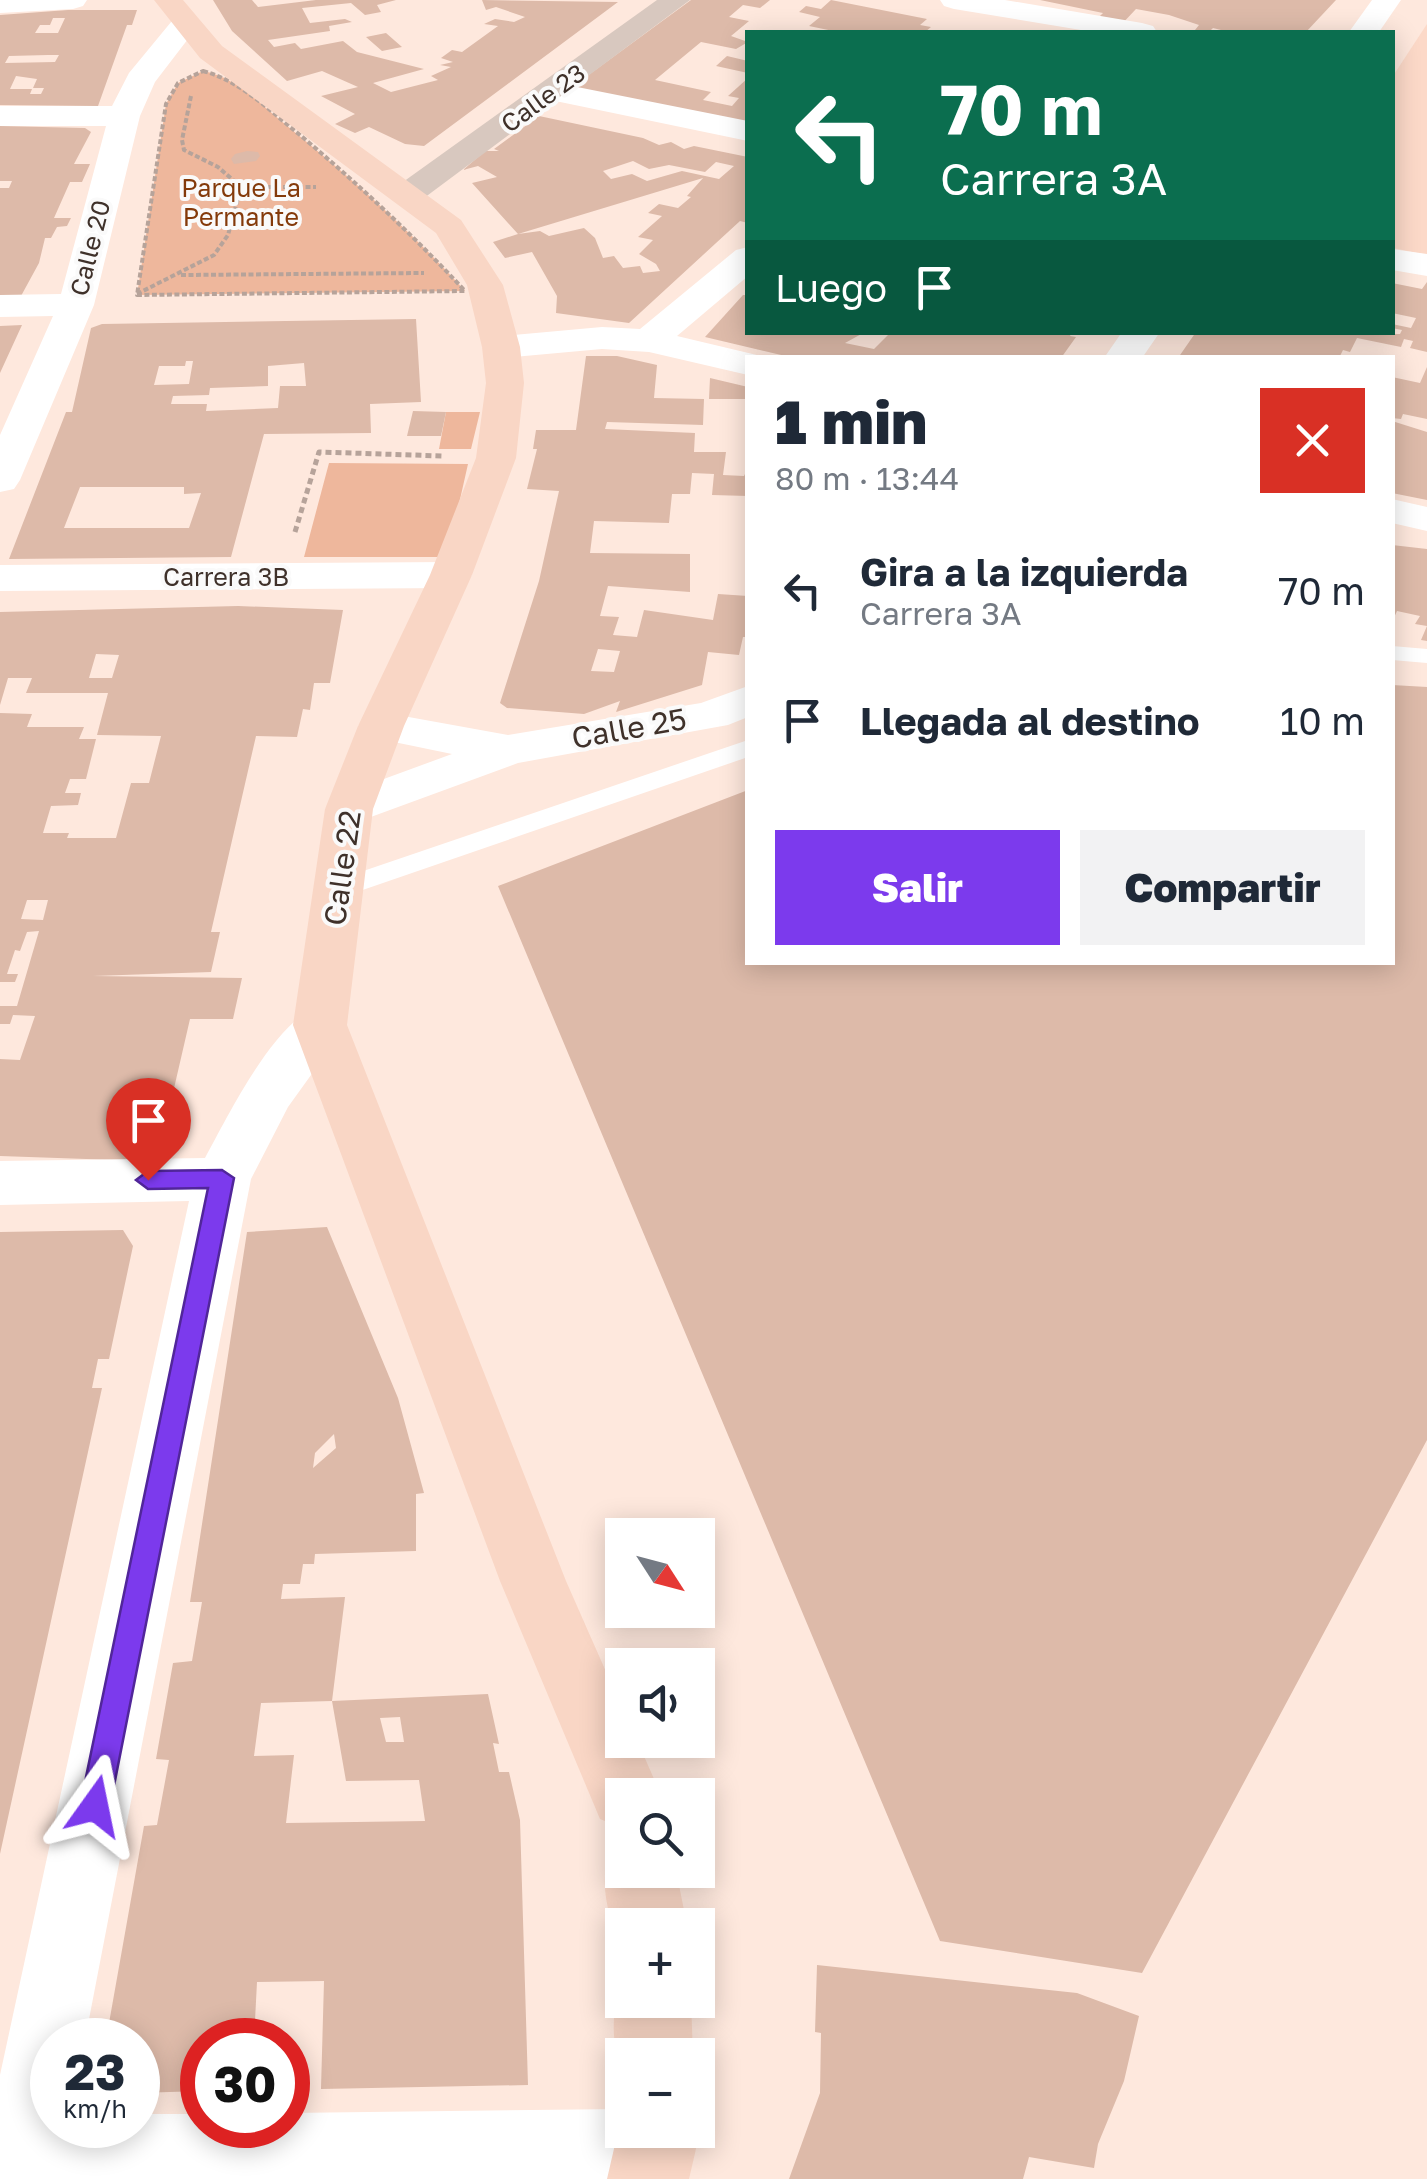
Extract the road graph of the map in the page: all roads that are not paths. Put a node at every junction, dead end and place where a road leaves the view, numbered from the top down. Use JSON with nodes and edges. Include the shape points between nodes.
{"nodes":[{"id":1,"x":73,"y":0,"type":"edge"},
{"id":2,"x":676,"y":0,"type":"edge"},
{"id":3,"x":954,"y":0,"type":"edge"},
{"id":4,"x":1388,"y":0,"type":"edge"},
{"id":5,"x":0,"y":4,"type":"edge"},
{"id":6,"x":1018,"y":5,"type":"edge"},
{"id":7,"x":177,"y":11,"type":"edge"},
{"id":8,"x":993,"y":30,"type":"edge"},
{"id":9,"x":1133,"y":30,"type":"edge"},
{"id":10,"x":1366,"y":30,"type":"edge"},
{"id":11,"x":552,"y":91,"type":"junction"},
{"id":12,"x":0,"y":116,"type":"edge"},
{"id":13,"x":124,"y":116,"type":"junction"},
{"id":14,"x":745,"y":129,"type":"edge"},
{"id":15,"x":408,"y":194,"type":"junction"},
{"id":16,"x":1395,"y":259,"type":"edge"},
{"id":17,"x":745,"y":260,"type":"edge"},
{"id":18,"x":1427,"y":266,"type":"edge"},
{"id":19,"x":76,"y":304,"type":"junction"},
{"id":20,"x":0,"y":306,"type":"edge"},
{"id":21,"x":1140,"y":335,"type":"edge"},
{"id":22,"x":649,"y":341,"type":"junction"},
{"id":23,"x":502,"y":347,"type":"junction"},
{"id":24,"x":1124,"y":355,"type":"edge"},
{"id":25,"x":745,"y":363,"type":"edge"},
{"id":26,"x":0,"y":480,"type":"edge"},
{"id":27,"x":1395,"y":513,"type":"edge"},
{"id":28,"x":1427,"y":519,"type":"edge"},
{"id":29,"x":451,"y":575,"type":"junction"},
{"id":30,"x":0,"y":578,"type":"edge"},
{"id":31,"x":1395,"y":653,"type":"edge"},
{"id":32,"x":1427,"y":656,"type":"edge"},
{"id":33,"x":745,"y":701,"type":"edge"},
{"id":34,"x":381,"y":726,"type":"junction"},
{"id":35,"x":745,"y":749,"type":"edge"},
{"id":36,"x":508,"y":750,"type":"junction"},
{"id":37,"x":349,"y":809,"type":"junction"},
{"id":38,"x":341,"y":888,"type":"junction"},
{"id":39,"x":320,"y":1025,"type":"junction"},
{"id":40,"x":222,"y":1178,"type":"junction"},
{"id":41,"x":0,"y":1182,"type":"edge"},
{"id":42,"x":618,"y":1778,"type":"edge"},
{"id":43,"x":653,"y":2152,"type":"edge"},
{"id":44,"x":14,"y":2164,"type":"edge"}],
"edges":[{"from":1,"to":5,"type":"street"},
{"from":2,"to":11,"type":"street","name":"Calle 23"},
{"from":3,"to":6,"type":"street"},
{"from":4,"to":10,"type":"street"},
{"from":6,"to":8,"type":"street"},
{"from":6,"to":9,"type":"street"},
{"from":7,"to":13,"type":"street","name":"Calle 20"},
{"from":7,"to":15,"type":"main road","name":"Calle 22","via":[[211,52]]},
{"from":11,"to":14,"type":"street"},
{"from":11,"to":15,"type":"street","name":"Calle 23"},
{"from":12,"to":13,"type":"street"},
{"from":13,"to":19,"type":"street","name":"Calle 20"},
{"from":15,"to":23,"type":"main road","name":"Calle 22","via":[[449,227],[484,286]]},
{"from":16,"to":18,"type":"street"},
{"from":17,"to":22,"type":"street"},
{"from":19,"to":20,"type":"street"},
{"from":19,"to":26,"type":"street","name":"Calle 20"},
{"from":21,"to":24,"type":"street"},
{"from":22,"to":23,"type":"street"},
{"from":22,"to":25,"type":"street"},
{"from":23,"to":29,"type":"main road","name":"Calle 22","via":[[496,458]]},
{"from":27,"to":28,"type":"street"},
{"from":29,"to":30,"type":"street","name":"Carrera 3B"},
{"from":29,"to":34,"type":"main road","name":"Calle 22"},
{"from":31,"to":32,"type":"lane"},
{"from":33,"to":36,"type":"street","name":"Calle 25","via":[[712,715]]},
{"from":34,"to":36,"type":"street","name":"Calle 25"},
{"from":34,"to":37,"type":"main road","name":"Calle 22"},
{"from":35,"to":38,"type":"lane"},
{"from":36,"to":37,"type":"street","name":"Calle 25"},
{"from":37,"to":38,"type":"main road","name":"Calle 22"},
{"from":38,"to":39,"type":"main road","name":"Calle 22"},
{"from":39,"to":40,"type":"street","via":[[266,1096]]},
{"from":39,"to":42,"type":"main road","name":"Calle 22","via":[[533,1581]]},
{"from":40,"to":41,"type":"street"},
{"from":40,"to":44,"type":"street"},
{"from":43,"to":44,"type":"street"}]}
